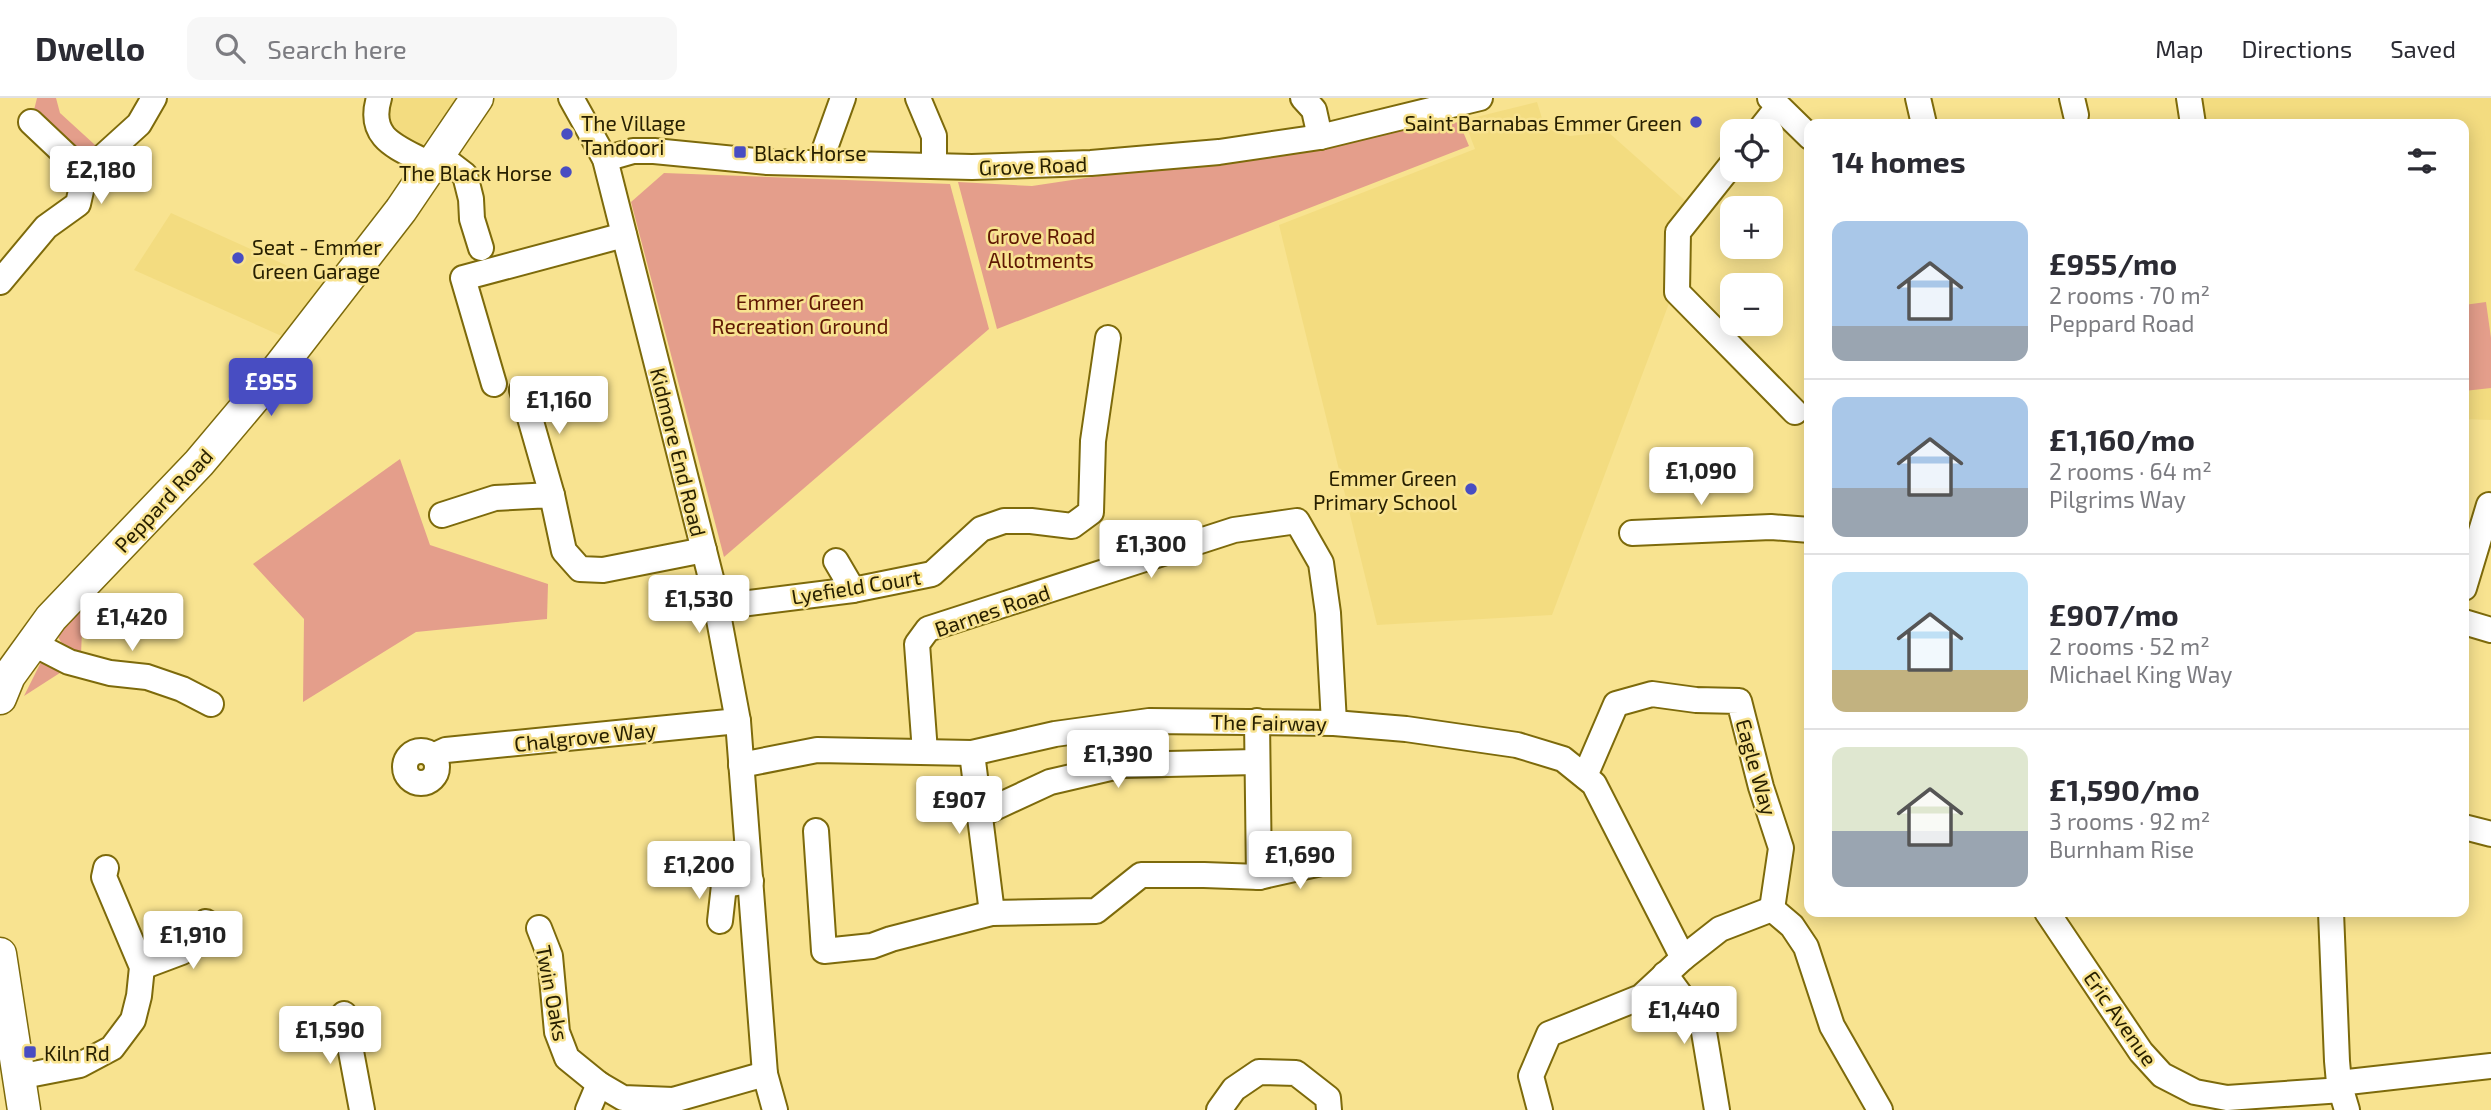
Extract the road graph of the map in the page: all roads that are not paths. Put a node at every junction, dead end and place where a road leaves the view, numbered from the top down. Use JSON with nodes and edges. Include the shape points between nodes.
{"nodes":[{"id":1,"x":154,"y":98,"type":"edge"},
{"id":2,"x":379,"y":98,"type":"edge"},
{"id":3,"x":477,"y":98,"type":"edge"},
{"id":4,"x":571,"y":98,"type":"edge"},
{"id":5,"x":843,"y":98,"type":"edge"},
{"id":6,"x":918,"y":98,"type":"edge"},
{"id":7,"x":1303,"y":98,"type":"edge"},
{"id":8,"x":1918,"y":98,"type":"edge"},
{"id":9,"x":2189,"y":98,"type":"edge"},
{"id":10,"x":1464,"y":100,"type":"edge"},
{"id":11,"x":1774,"y":103,"type":"edge"},
{"id":12,"x":1765,"y":119,"type":"edge"},
{"id":13,"x":1923,"y":119,"type":"edge"},
{"id":14,"x":2192,"y":119,"type":"edge"},
{"id":15,"x":31,"y":122,"type":"dead end"},
{"id":16,"x":1804,"y":130,"type":"edge"},
{"id":17,"x":1320,"y":137,"type":"junction"},
{"id":18,"x":605,"y":159,"type":"junction"},
{"id":19,"x":436,"y":161,"type":"junction"},
{"id":20,"x":820,"y":162,"type":"junction"},
{"id":21,"x":934,"y":166,"type":"junction"},
{"id":22,"x":85,"y":173,"type":"junction"},
{"id":23,"x":1720,"y":179,"type":"edge"},
{"id":24,"x":624,"y":235,"type":"junction"},
{"id":25,"x":481,"y":248,"type":"dead end"},
{"id":26,"x":0,"y":282,"type":"edge"},
{"id":27,"x":1108,"y":338,"type":"dead end"},
{"id":28,"x":494,"y":384,"type":"dead end"},
{"id":29,"x":522,"y":390,"type":"dead end"},
{"id":30,"x":1795,"y":412,"type":"dead end"},
{"id":31,"x":552,"y":495,"type":"junction"},
{"id":32,"x":2489,"y":505,"type":"dead end"},
{"id":33,"x":442,"y":515,"type":"dead end"},
{"id":34,"x":1804,"y":530,"type":"edge"},
{"id":35,"x":1632,"y":533,"type":"dead end"},
{"id":36,"x":704,"y":550,"type":"junction"},
{"id":37,"x":836,"y":561,"type":"dead end"},
{"id":38,"x":2469,"y":571,"type":"edge"},
{"id":39,"x":853,"y":590,"type":"junction"},
{"id":40,"x":717,"y":607,"type":"junction"},
{"id":41,"x":2469,"y":623,"type":"edge"},
{"id":42,"x":2491,"y":629,"type":"edge"},
{"id":43,"x":32,"y":643,"type":"junction"},
{"id":44,"x":0,"y":698,"type":"edge"},
{"id":45,"x":211,"y":704,"type":"dead end"},
{"id":46,"x":738,"y":721,"type":"junction"},
{"id":47,"x":1257,"y":722,"type":"junction"},
{"id":48,"x":1334,"y":723,"type":"junction"},
{"id":49,"x":925,"y":752,"type":"junction"},
{"id":50,"x":972,"y":753,"type":"junction"},
{"id":51,"x":433,"y":756,"type":"dead end"},
{"id":52,"x":1256,"y":762,"type":"junction"},
{"id":53,"x":741,"y":765,"type":"junction"},
{"id":54,"x":1585,"y":776,"type":"junction"},
{"id":55,"x":979,"y":816,"type":"junction"},
{"id":56,"x":2469,"y":828,"type":"edge"},
{"id":57,"x":816,"y":831,"type":"dead end"},
{"id":58,"x":2491,"y":834,"type":"edge"},
{"id":59,"x":1330,"y":861,"type":"dead end"},
{"id":60,"x":106,"y":868,"type":"dead end"},
{"id":61,"x":1259,"y":877,"type":"junction"},
{"id":62,"x":751,"y":881,"type":"junction"},
{"id":63,"x":1772,"y":909,"type":"junction"},
{"id":64,"x":992,"y":913,"type":"junction"},
{"id":65,"x":2051,"y":917,"type":"edge"},
{"id":66,"x":2331,"y":917,"type":"edge"},
{"id":67,"x":720,"y":921,"type":"dead end"},
{"id":68,"x":206,"y":922,"type":"dead end"},
{"id":69,"x":539,"y":928,"type":"dead end"},
{"id":70,"x":0,"y":954,"type":"edge"},
{"id":71,"x":1674,"y":966,"type":"junction"},
{"id":72,"x":142,"y":967,"type":"junction"},
{"id":73,"x":344,"y":1014,"type":"dead end"},
{"id":74,"x":2491,"y":1066,"type":"edge"},
{"id":75,"x":765,"y":1074,"type":"junction"},
{"id":76,"x":18,"y":1077,"type":"junction"},
{"id":77,"x":599,"y":1084,"type":"junction"},
{"id":78,"x":2343,"y":1095,"type":"edge"},
{"id":79,"x":24,"y":1110,"type":"edge"},
{"id":80,"x":362,"y":1110,"type":"edge"},
{"id":81,"x":588,"y":1110,"type":"edge"},
{"id":82,"x":775,"y":1110,"type":"edge"},
{"id":83,"x":1219,"y":1110,"type":"edge"},
{"id":84,"x":1329,"y":1110,"type":"edge"},
{"id":85,"x":1540,"y":1110,"type":"edge"},
{"id":86,"x":1717,"y":1110,"type":"edge"},
{"id":87,"x":1880,"y":1110,"type":"edge"}],
"edges":[{"from":1,"to":22,"type":"street","via":[[139,124]]},
{"from":2,"to":19,"type":"street","via":[[376,126],[388,141]]},
{"from":3,"to":19,"type":"main road","name":"Peppard Road"},
{"from":4,"to":18,"type":"street","name":"Kidmore End Road"},
{"from":5,"to":20,"type":"street"},
{"from":6,"to":21,"type":"street","via":[[934,136]]},
{"from":7,"to":17,"type":"street","via":[[1314,110]]},
{"from":8,"to":13,"type":"street"},
{"from":9,"to":14,"type":"street"},
{"from":10,"to":17,"type":"street","name":"Grove Road"},
{"from":11,"to":12,"type":"street"},
{"from":11,"to":16,"type":"street"},
{"from":15,"to":22,"type":"street"},
{"from":17,"to":21,"type":"street","name":"Grove Road","via":[[1219,152],[1091,163]]},
{"from":18,"to":20,"type":"street","name":"Grove Road","via":[[654,150],[767,162]]},
{"from":18,"to":24,"type":"street","name":"Kidmore End Road"},
{"from":19,"to":25,"type":"street","via":[[465,175]]},
{"from":19,"to":43,"type":"main road","name":"Peppard Road","via":[[274,374],[199,463]]},
{"from":20,"to":21,"type":"street","name":"Grove Road"},
{"from":22,"to":26,"type":"street","via":[[79,204],[46,227]]},
{"from":23,"to":30,"type":"street","via":[[1678,232],[1677,292]]},
{"from":24,"to":28,"type":"street","via":[[463,278]]},
{"from":24,"to":36,"type":"street","name":"Kidmore End Road"},
{"from":27,"to":39,"type":"street","name":"Lyefield Court","via":[[1093,441],[1091,512],[1072,526],[1031,521],[981,529],[932,574]]},
{"from":29,"to":31,"type":"street"},
{"from":31,"to":33,"type":"street","via":[[495,498]]},
{"from":31,"to":36,"type":"street","via":[[564,551],[580,569],[603,570]]},
{"from":32,"to":38,"type":"street"},
{"from":34,"to":35,"type":"street"},
{"from":36,"to":40,"type":"street","name":"Kidmore End Road"},
{"from":37,"to":39,"type":"street"},
{"from":39,"to":40,"type":"street","name":"Lyefield Court"},
{"from":40,"to":46,"type":"street","name":"Kidmore End Road"},
{"from":41,"to":42,"type":"street"},
{"from":43,"to":44,"type":"main road","name":"Peppard Road"},
{"from":43,"to":45,"type":"street","via":[[69,662],[147,677]]},
{"from":46,"to":51,"type":"street","name":"Chalgrove Way","via":[[446,750]]},
{"from":46,"to":53,"type":"street","name":"Kidmore End Road"},
{"from":47,"to":48,"type":"street","name":"The Fairway"},
{"from":47,"to":50,"type":"street","name":"The Fairway","via":[[1149,721],[1055,734]]},
{"from":47,"to":52,"type":"street"},
{"from":48,"to":49,"type":"street","name":"Barnes Road","via":[[1321,564],[1297,521],[1234,530],[929,629],[917,644]]},
{"from":48,"to":54,"type":"street","name":"The Fairway","via":[[1517,745],[1563,759]]},
{"from":49,"to":50,"type":"street","name":"The Fairway"},
{"from":49,"to":53,"type":"street","name":"The Fairway","via":[[817,750]]},
{"from":50,"to":55,"type":"street"},
{"from":52,"to":55,"type":"street","via":[[1123,765],[1050,782]]},
{"from":52,"to":61,"type":"street"},
{"from":53,"to":62,"type":"street","name":"Kidmore End Road"},
{"from":54,"to":63,"type":"street","name":"Eagle Way","via":[[1616,704],[1652,694],[1739,701],[1781,848]]},
{"from":54,"to":71,"type":"street","name":"The Fairway","via":[[1594,784]]},
{"from":55,"to":64,"type":"street"},
{"from":56,"to":58,"type":"street"},
{"from":57,"to":64,"type":"street","via":[[824,951],[872,946]]},
{"from":59,"to":61,"type":"street"},
{"from":60,"to":72,"type":"street","via":[[104,877]]},
{"from":61,"to":64,"type":"street","via":[[1141,875],[1097,911]]},
{"from":62,"to":67,"type":"street","via":[[719,874]]},
{"from":62,"to":75,"type":"street","name":"Kidmore End Road"},
{"from":63,"to":71,"type":"street","via":[[1720,929]]},
{"from":63,"to":87,"type":"street","via":[[1792,926],[1806,947],[1832,1026]]},
{"from":65,"to":78,"type":"street","name":"Eric Avenue","via":[[2141,1052],[2162,1075],[2195,1092],[2227,1098]]},
{"from":66,"to":78,"type":"street"},
{"from":68,"to":72,"type":"street","via":[[182,951]]},
{"from":69,"to":77,"type":"street","name":"Twin Oaks","via":[[550,957],[557,1032],[567,1058]]},
{"from":70,"to":76,"type":"main road"},
{"from":71,"to":85,"type":"street","via":[[1641,997],[1549,1034],[1531,1076]]},
{"from":71,"to":86,"type":"street","name":"The Fairway","via":[[1703,1026]]},
{"from":72,"to":76,"type":"street","via":[[133,1020],[112,1048],[80,1065]]},
{"from":73,"to":80,"type":"street"},
{"from":74,"to":78,"type":"street","name":"Eric Avenue"},
{"from":75,"to":77,"type":"street","name":"Twin Oaks","via":[[673,1100],[623,1098]]},
{"from":75,"to":82,"type":"street","name":"Kidmore End Road"},
{"from":76,"to":79,"type":"main road"},
{"from":77,"to":81,"type":"street"},
{"from":83,"to":84,"type":"street","via":[[1234,1089],[1259,1072],[1296,1073],[1328,1098]]}]}
